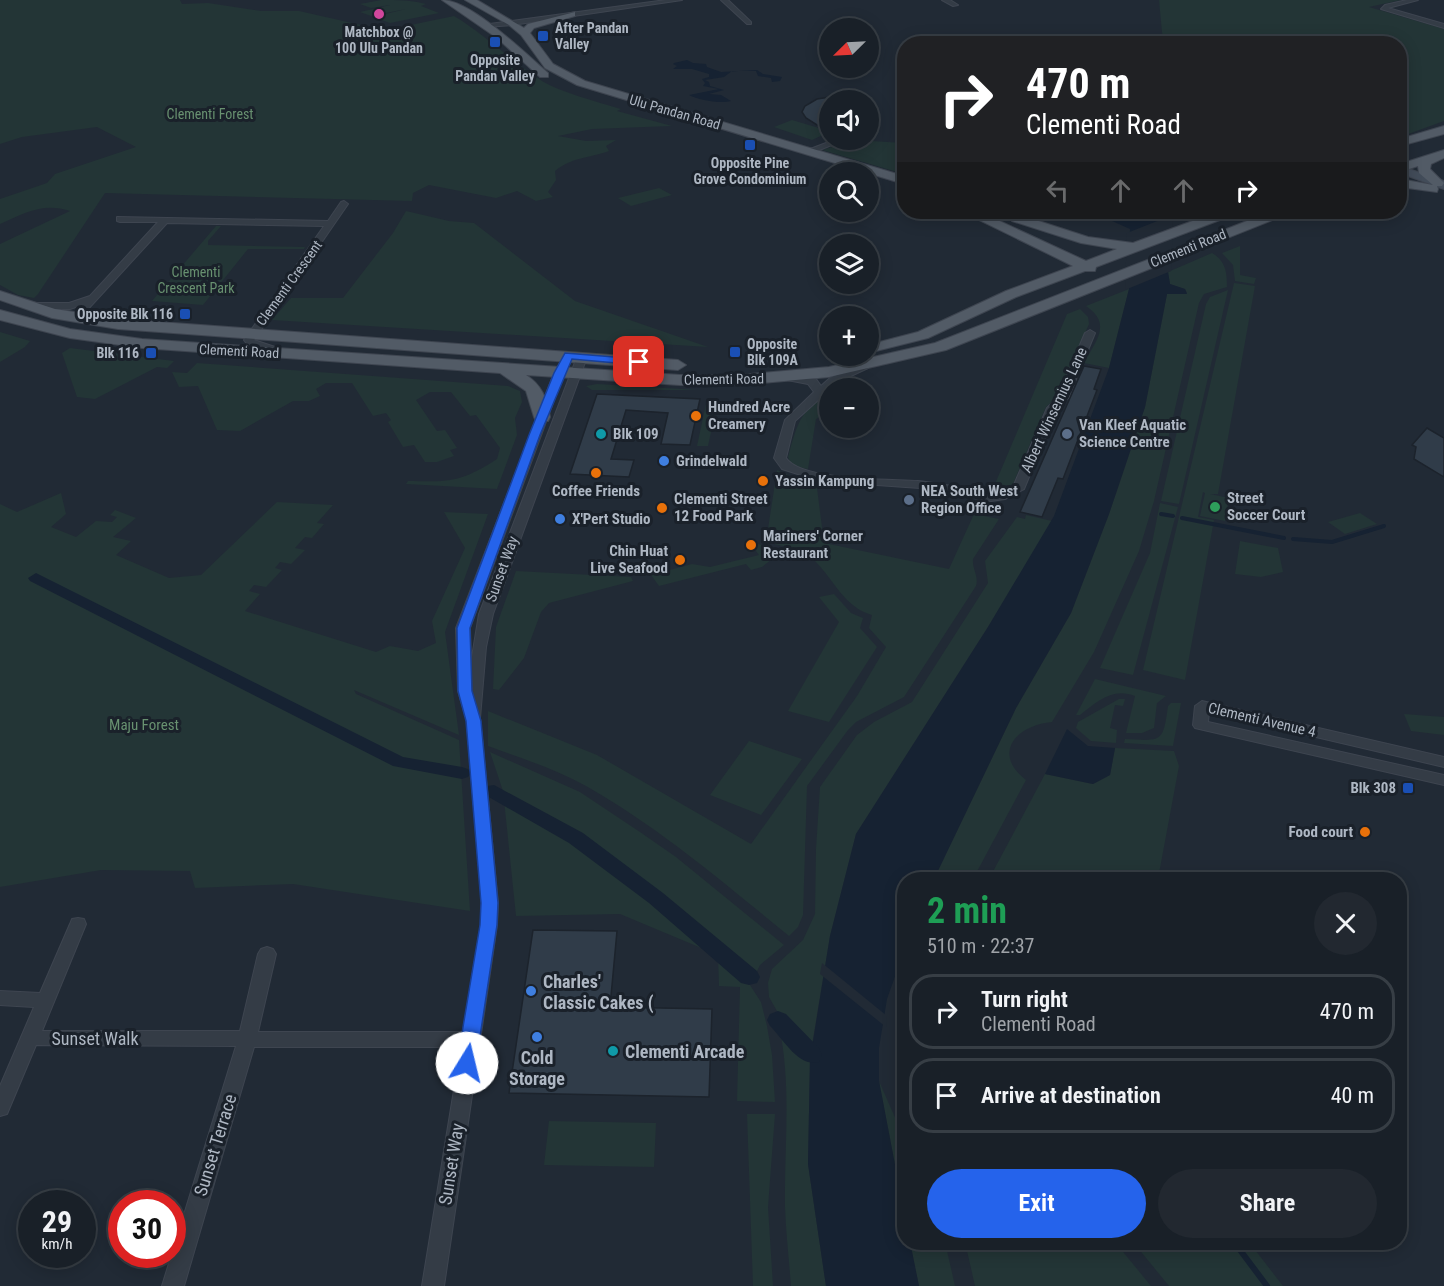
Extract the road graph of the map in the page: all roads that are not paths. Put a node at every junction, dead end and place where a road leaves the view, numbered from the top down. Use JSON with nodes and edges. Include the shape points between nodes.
{"nodes":[{"id":1,"x":447,"y":0,"type":"edge"},
{"id":2,"x":470,"y":0,"type":"edge"},
{"id":3,"x":679,"y":0,"type":"edge"},
{"id":4,"x":724,"y":0,"type":"edge"},
{"id":5,"x":945,"y":0,"type":"edge"},
{"id":6,"x":1415,"y":0,"type":"edge"},
{"id":7,"x":955,"y":5,"type":"dead end"},
{"id":8,"x":572,"y":14,"type":"junction"},
{"id":9,"x":538,"y":20,"type":"junction"},
{"id":10,"x":505,"y":21,"type":"junction"},
{"id":11,"x":749,"y":23,"type":"dead end"},
{"id":12,"x":485,"y":25,"type":"junction"},
{"id":13,"x":1444,"y":26,"type":"edge"},
{"id":14,"x":525,"y":33,"type":"junction"},
{"id":15,"x":514,"y":47,"type":"junction"},
{"id":16,"x":1444,"y":130,"type":"edge"},
{"id":17,"x":1444,"y":140,"type":"edge"},
{"id":18,"x":1407,"y":141,"type":"edge"},
{"id":19,"x":819,"y":147,"type":"edge"},
{"id":20,"x":809,"y":151,"type":"junction"},
{"id":21,"x":1407,"y":151,"type":"edge"},
{"id":22,"x":1438,"y":156,"type":"edge"},
{"id":23,"x":819,"y":164,"type":"edge"},
{"id":24,"x":1407,"y":167,"type":"edge"},
{"id":25,"x":1407,"y":172,"type":"edge"},
{"id":26,"x":897,"y":178,"type":"edge"},
{"id":27,"x":1407,"y":179,"type":"edge"},
{"id":28,"x":879,"y":182,"type":"edge"},
{"id":29,"x":1407,"y":184,"type":"edge"},
{"id":30,"x":1440,"y":187,"type":"edge"},
{"id":31,"x":897,"y":188,"type":"edge"},
{"id":32,"x":344,"y":204,"type":"dead end"},
{"id":33,"x":120,"y":219,"type":"dead end"},
{"id":34,"x":985,"y":219,"type":"edge"},
{"id":35,"x":1019,"y":219,"type":"edge"},
{"id":36,"x":1020,"y":219,"type":"edge"},
{"id":37,"x":1196,"y":219,"type":"edge"},
{"id":38,"x":1208,"y":219,"type":"edge"},
{"id":39,"x":1262,"y":219,"type":"edge"},
{"id":40,"x":165,"y":220,"type":"junction"},
{"id":41,"x":331,"y":224,"type":"junction"},
{"id":42,"x":1183,"y":228,"type":"junction"},
{"id":43,"x":1041,"y":245,"type":"junction"},
{"id":44,"x":1119,"y":249,"type":"junction"},
{"id":45,"x":1100,"y":260,"type":"junction"},
{"id":46,"x":1084,"y":266,"type":"junction"},
{"id":47,"x":1128,"y":272,"type":"junction"},
{"id":48,"x":1113,"y":278,"type":"junction"},
{"id":49,"x":1011,"y":294,"type":"junction"},
{"id":50,"x":0,"y":295,"type":"edge"},
{"id":51,"x":92,"y":298,"type":"junction"},
{"id":52,"x":27,"y":306,"type":"junction"},
{"id":53,"x":0,"y":315,"type":"edge"},
{"id":54,"x":75,"y":318,"type":"junction"},
{"id":55,"x":1090,"y":333,"type":"dead end"},
{"id":56,"x":252,"y":334,"type":"junction"},
{"id":57,"x":879,"y":353,"type":"edge"},
{"id":58,"x":285,"y":354,"type":"junction"},
{"id":59,"x":879,"y":355,"type":"edge"},
{"id":60,"x":575,"y":356,"type":"junction"},
{"id":61,"x":819,"y":359,"type":"edge"},
{"id":62,"x":830,"y":366,"type":"edge"},
{"id":63,"x":854,"y":366,"type":"edge"},
{"id":64,"x":499,"y":368,"type":"junction"},
{"id":65,"x":567,"y":373,"type":"junction"},
{"id":66,"x":781,"y":377,"type":"junction"},
{"id":67,"x":837,"y":378,"type":"edge"},
{"id":68,"x":819,"y":392,"type":"joint"},
{"id":69,"x":542,"y":417,"type":"junction"},
{"id":70,"x":474,"y":721,"type":"junction"},
{"id":71,"x":1444,"y":762,"type":"edge"},
{"id":72,"x":1444,"y":780,"type":"edge"},
{"id":73,"x":78,"y":924,"type":"dead end"},
{"id":74,"x":267,"y":954,"type":"dead end"},
{"id":75,"x":0,"y":998,"type":"edge"},
{"id":76,"x":47,"y":1000,"type":"junction"},
{"id":77,"x":31,"y":1038,"type":"junction"},
{"id":78,"x":247,"y":1039,"type":"junction"},
{"id":79,"x":470,"y":1040,"type":"junction"},
{"id":80,"x":0,"y":1108,"type":"edge"},
{"id":81,"x":173,"y":1286,"type":"edge"},
{"id":82,"x":433,"y":1286,"type":"edge"}],
"edges":[{"from":1,"to":12,"type":"main road","name":"Ulu Pandan Road"},
{"from":2,"to":10,"type":"main road","name":"Ulu Pandan Road"},
{"from":3,"to":8,"type":"street"},
{"from":4,"to":11,"type":"street"},
{"from":5,"to":7,"type":"street"},
{"from":6,"to":13,"type":"street","via":[[1384,9]]},
{"from":8,"to":9,"type":"street"},
{"from":8,"to":14,"type":"main road","via":[[531,26]]},
{"from":9,"to":10,"type":"main road"},
{"from":9,"to":10,"type":"street"},
{"from":10,"to":12,"type":"street"},
{"from":10,"to":14,"type":"main road","name":"Ulu Pandan Road"},
{"from":10,"to":15,"type":"main road","via":[[500,30]]},
{"from":12,"to":15,"type":"main road","name":"Ulu Pandan Road"},
{"from":14,"to":20,"type":"main road","name":"Ulu Pandan Road","via":[[549,66],[581,83]]},
{"from":15,"to":23,"type":"main road","name":"Ulu Pandan Road","via":[[539,71],[567,87]]},
{"from":16,"to":18,"type":"main road"},
{"from":17,"to":21,"type":"main road"},
{"from":19,"to":20,"type":"street"},
{"from":20,"to":26,"type":"main road","name":"Ulu Pandan Road"},
{"from":22,"to":24,"type":"main road"},
{"from":22,"to":30,"type":"main road","via":[[1426,162],[1423,170]]},
{"from":25,"to":30,"type":"main road"},
{"from":27,"to":30,"type":"main road"},
{"from":28,"to":31,"type":"main road"},
{"from":29,"to":30,"type":"main road"},
{"from":32,"to":41,"type":"street","name":"Clementi Crescent"},
{"from":33,"to":40,"type":"street","name":"Clementi Crescent"},
{"from":34,"to":43,"type":"main road"},
{"from":35,"to":45,"type":"main road"},
{"from":36,"to":44,"type":"main road"},
{"from":37,"to":42,"type":"main road","name":"Clementi Road"},
{"from":38,"to":42,"type":"main road","name":"Clementi Road"},
{"from":39,"to":47,"type":"main road","name":"Clementi Road"},
{"from":40,"to":41,"type":"street","name":"Clementi Crescent"},
{"from":40,"to":51,"type":"street"},
{"from":41,"to":56,"type":"street","name":"Clementi Crescent"},
{"from":42,"to":44,"type":"main road","name":"Clementi Road"},
{"from":43,"to":46,"type":"main road"},
{"from":43,"to":49,"type":"main road","via":[[1047,257]]},
{"from":44,"to":45,"type":"main road","name":"Clementi Road"},
{"from":45,"to":46,"type":"main road","name":"Clementi Road"},
{"from":45,"to":47,"type":"main road"},
{"from":46,"to":48,"type":"main road"},
{"from":46,"to":49,"type":"main road","name":"Clementi Road"},
{"from":47,"to":48,"type":"main road","name":"Clementi Road"},
{"from":48,"to":59,"type":"main road","name":"Clementi Road","via":[[966,338]]},
{"from":49,"to":57,"type":"main road","name":"Clementi Road"},
{"from":50,"to":52,"type":"main road","name":"Clementi Road"},
{"from":51,"to":52,"type":"street","via":[[70,306]]},
{"from":51,"to":54,"type":"street"},
{"from":52,"to":54,"type":"main road","name":"Clementi Road"},
{"from":53,"to":58,"type":"main road","name":"Clementi Road","via":[[36,326],[131,343]]},
{"from":54,"to":56,"type":"main road","name":"Clementi Road"},
{"from":55,"to":68,"type":"street","name":"Albert Winsemius Lane","via":[[1063,398],[1052,408],[1018,489],[1009,494],[991,497],[920,485],[820,478],[786,467],[780,458],[790,420]]},
{"from":56,"to":58,"type":"street","name":"Clementi Crescent","via":[[249,340],[253,344]]},
{"from":56,"to":60,"type":"main road","name":"Clementi Road"},
{"from":58,"to":64,"type":"main road","name":"Clementi Road"},
{"from":60,"to":61,"type":"main road","name":"Clementi Road","via":[[730,366]]},
{"from":60,"to":65,"type":"street","name":"Sunset Way"},
{"from":60,"to":65,"type":"street","name":"Sunset Way"},
{"from":62,"to":66,"type":"main road","name":"Clementi Road"},
{"from":63,"to":67,"type":"street"},
{"from":64,"to":65,"type":"main road","name":"Clementi Road"},
{"from":64,"to":69,"type":"main road","via":[[524,379],[537,393]]},
{"from":65,"to":66,"type":"main road","name":"Clementi Road","via":[[680,380]]},
{"from":65,"to":69,"type":"street","name":"Sunset Way"},
{"from":65,"to":70,"type":"street","name":"Sunset Way","via":[[486,614],[479,647]]},
{"from":66,"to":68,"type":"street","via":[[812,381]]},
{"from":69,"to":70,"type":"street","name":"Sunset Way","via":[[463,628],[465,691]]},
{"from":70,"to":79,"type":"street","name":"Sunset Way","via":[[490,903]]},
{"from":71,"to":72,"type":"street","name":"Clementi Avenue 4","via":[[1202,706],[1200,725]]},
{"from":73,"to":76,"type":"street","name":"Sunset Walk"},
{"from":74,"to":78,"type":"street"},
{"from":75,"to":76,"type":"street"},
{"from":76,"to":77,"type":"street","name":"Sunset Walk"},
{"from":77,"to":78,"type":"street","name":"Sunset Walk"},
{"from":77,"to":80,"type":"street"},
{"from":78,"to":79,"type":"street","name":"Sunset Walk"},
{"from":78,"to":81,"type":"street","name":"Sunset Terrace"},
{"from":79,"to":82,"type":"street","name":"Sunset Way"}]}
